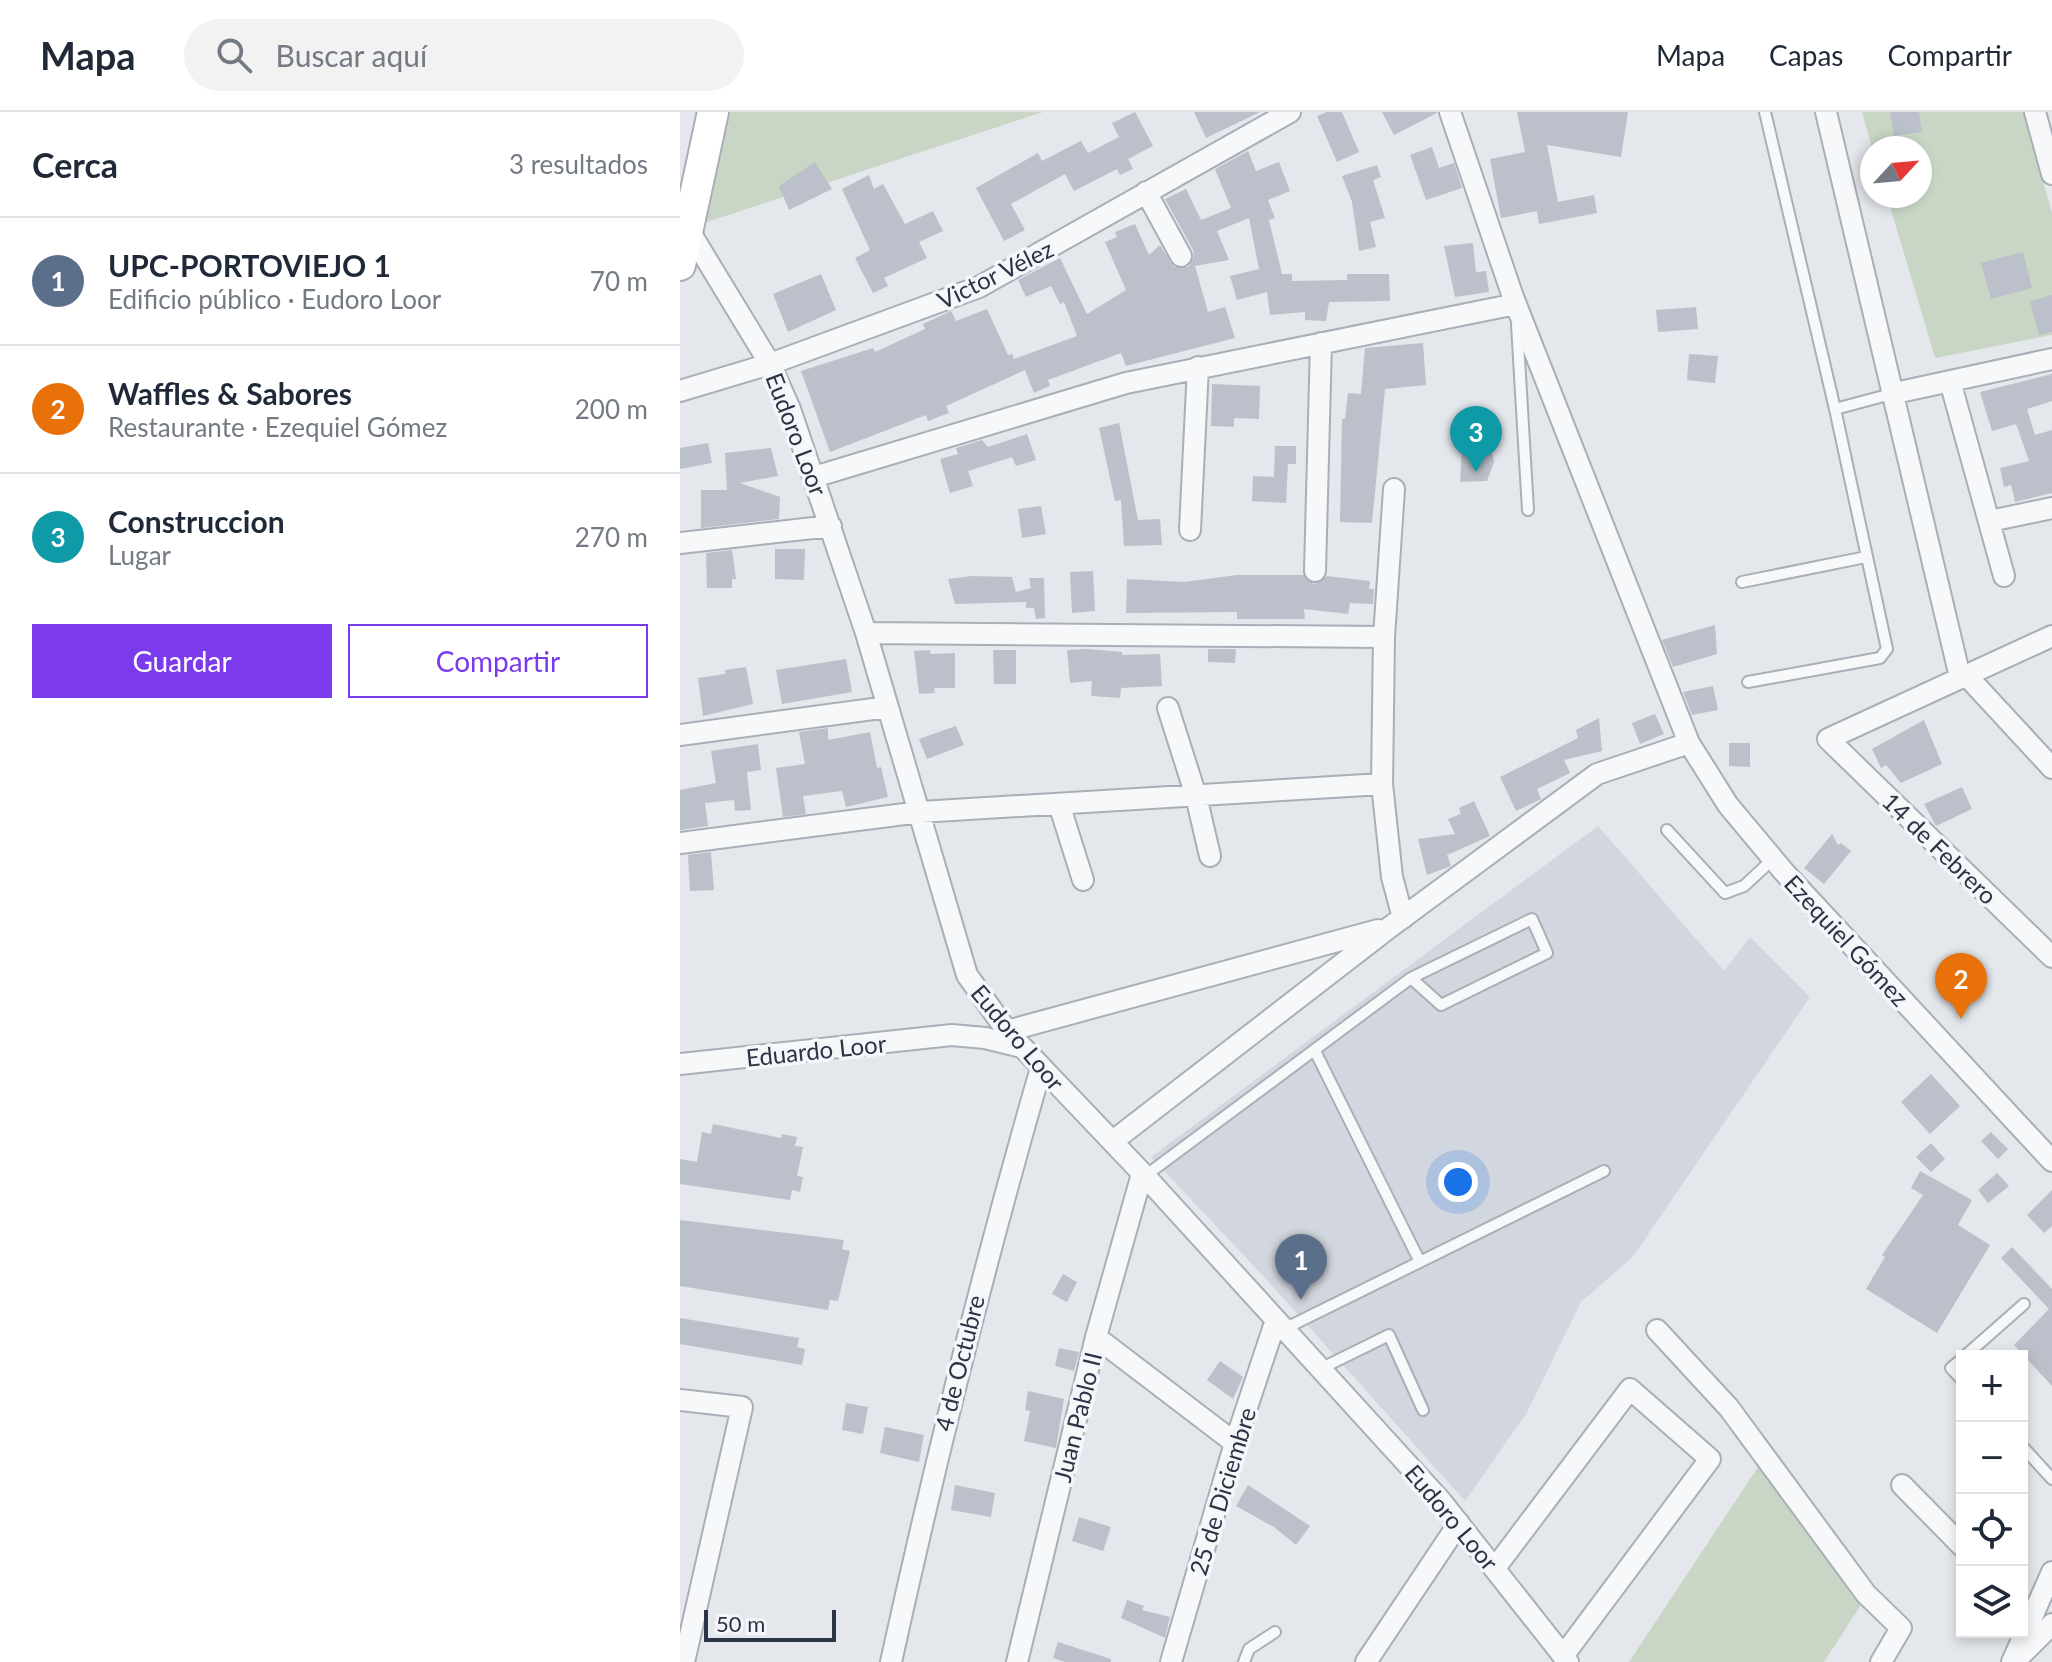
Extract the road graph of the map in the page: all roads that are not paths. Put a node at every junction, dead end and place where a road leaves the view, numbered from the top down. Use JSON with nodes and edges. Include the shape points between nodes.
{"nodes":[{"id":1,"x":713,"y":112,"type":"edge"},
{"id":2,"x":1450,"y":112,"type":"edge"},
{"id":3,"x":1765,"y":112,"type":"edge"},
{"id":4,"x":1826,"y":112,"type":"edge"},
{"id":5,"x":2035,"y":112,"type":"edge"},
{"id":6,"x":1277,"y":115,"type":"edge"},
{"id":7,"x":2052,"y":174,"type":"edge"},
{"id":8,"x":1146,"y":192,"type":"junction"},
{"id":9,"x":688,"y":229,"type":"junction"},
{"id":10,"x":1181,"y":256,"type":"dead end"},
{"id":11,"x":680,"y":265,"type":"edge"},
{"id":12,"x":1516,"y":304,"type":"junction"},
{"id":13,"x":1321,"y":343,"type":"junction"},
{"id":14,"x":2052,"y":359,"type":"edge"},
{"id":15,"x":770,"y":364,"type":"junction"},
{"id":16,"x":1198,"y":367,"type":"junction"},
{"id":17,"x":1950,"y":381,"type":"junction"},
{"id":18,"x":680,"y":391,"type":"edge"},
{"id":19,"x":1895,"y":393,"type":"junction"},
{"id":20,"x":1835,"y":409,"type":"junction"},
{"id":21,"x":814,"y":477,"type":"junction"},
{"id":22,"x":1394,"y":489,"type":"dead end"},
{"id":23,"x":2052,"y":508,"type":"edge"},
{"id":24,"x":1528,"y":510,"type":"dead end"},
{"id":25,"x":1990,"y":521,"type":"junction"},
{"id":26,"x":831,"y":526,"type":"junction"},
{"id":27,"x":1190,"y":530,"type":"dead end"},
{"id":28,"x":680,"y":543,"type":"edge"},
{"id":29,"x":1866,"y":557,"type":"junction"},
{"id":30,"x":1315,"y":571,"type":"dead end"},
{"id":31,"x":2004,"y":576,"type":"dead end"},
{"id":32,"x":1742,"y":582,"type":"dead end"},
{"id":33,"x":866,"y":633,"type":"junction"},
{"id":34,"x":2052,"y":636,"type":"edge"},
{"id":35,"x":1384,"y":637,"type":"junction"},
{"id":36,"x":1963,"y":676,"type":"junction"},
{"id":37,"x":1748,"y":682,"type":"dead end"},
{"id":38,"x":888,"y":707,"type":"junction"},
{"id":39,"x":1168,"y":708,"type":"dead end"},
{"id":40,"x":680,"y":735,"type":"edge"},
{"id":41,"x":1689,"y":743,"type":"junction"},
{"id":42,"x":2052,"y":768,"type":"edge"},
{"id":43,"x":1378,"y":784,"type":"junction"},
{"id":44,"x":1196,"y":796,"type":"junction"},
{"id":45,"x":1059,"y":804,"type":"junction"},
{"id":46,"x":920,"y":812,"type":"junction"},
{"id":47,"x":1667,"y":830,"type":"dead end"},
{"id":48,"x":680,"y":843,"type":"edge"},
{"id":49,"x":1210,"y":856,"type":"dead end"},
{"id":50,"x":1773,"y":859,"type":"junction"},
{"id":51,"x":1083,"y":880,"type":"dead end"},
{"id":52,"x":1396,"y":923,"type":"junction"},
{"id":53,"x":2052,"y":957,"type":"edge"},
{"id":54,"x":967,"y":975,"type":"junction"},
{"id":55,"x":1411,"y":978,"type":"junction"},
{"id":56,"x":1007,"y":1031,"type":"junction"},
{"id":57,"x":952,"y":1035,"type":"junction"},
{"id":58,"x":1023,"y":1047,"type":"junction"},
{"id":59,"x":1315,"y":1051,"type":"junction"},
{"id":60,"x":680,"y":1064,"type":"edge"},
{"id":61,"x":1041,"y":1068,"type":"junction"},
{"id":62,"x":1113,"y":1141,"type":"junction"},
{"id":63,"x":2052,"y":1161,"type":"edge"},
{"id":64,"x":1604,"y":1171,"type":"dead end"},
{"id":65,"x":1144,"y":1175,"type":"junction"},
{"id":66,"x":1420,"y":1262,"type":"junction"},
{"id":67,"x":2024,"y":1304,"type":"dead end"},
{"id":68,"x":1280,"y":1325,"type":"junction"},
{"id":69,"x":1657,"y":1330,"type":"dead end"},
{"id":70,"x":1096,"y":1337,"type":"junction"},
{"id":71,"x":1972,"y":1350,"type":"edge"},
{"id":72,"x":1320,"y":1369,"type":"junction"},
{"id":73,"x":680,"y":1400,"type":"edge"},
{"id":74,"x":1423,"y":1410,"type":"dead end"},
{"id":75,"x":1235,"y":1443,"type":"junction"},
{"id":76,"x":2028,"y":1453,"type":"edge"},
{"id":77,"x":2052,"y":1479,"type":"edge"},
{"id":78,"x":1902,"y":1485,"type":"dead end"},
{"id":79,"x":1459,"y":1523,"type":"junction"},
{"id":80,"x":1956,"y":1540,"type":"edge"},
{"id":81,"x":1495,"y":1568,"type":"junction"},
{"id":82,"x":2052,"y":1572,"type":"edge"},
{"id":83,"x":2028,"y":1611,"type":"edge"},
{"id":84,"x":2052,"y":1624,"type":"edge"},
{"id":85,"x":1275,"y":1632,"type":"dead end"},
{"id":86,"x":2020,"y":1638,"type":"edge"},
{"id":87,"x":1565,"y":1659,"type":"edge"},
{"id":88,"x":684,"y":1662,"type":"edge"},
{"id":89,"x":891,"y":1662,"type":"edge"},
{"id":90,"x":1017,"y":1662,"type":"edge"},
{"id":91,"x":1171,"y":1662,"type":"edge"},
{"id":92,"x":1244,"y":1662,"type":"edge"},
{"id":93,"x":1366,"y":1662,"type":"edge"},
{"id":94,"x":1881,"y":1662,"type":"edge"},
{"id":95,"x":2013,"y":1662,"type":"edge"}],
"edges":[{"from":1,"to":9,"type":"main road"},
{"from":2,"to":12,"type":"street","name":"Ezequiel Gómez"},
{"from":3,"to":20,"type":"lane"},
{"from":4,"to":19,"type":"street"},
{"from":5,"to":7,"type":"street"},
{"from":6,"to":8,"type":"street","name":"Victor Vélez"},
{"from":8,"to":10,"type":"street"},
{"from":8,"to":15,"type":"street","name":"Victor Vélez","via":[[958,297]]},
{"from":9,"to":11,"type":"main road"},
{"from":9,"to":15,"type":"street","name":"Eudoro Loor"},
{"from":12,"to":13,"type":"street"},
{"from":12,"to":24,"type":"lane"},
{"from":12,"to":41,"type":"street","name":"Ezequiel Gómez"},
{"from":13,"to":16,"type":"street"},
{"from":13,"to":30,"type":"street"},
{"from":14,"to":17,"type":"street"},
{"from":15,"to":18,"type":"street","name":"Victor Vélez"},
{"from":15,"to":21,"type":"street","name":"Eudoro Loor"},
{"from":16,"to":21,"type":"street","via":[[1126,383]]},
{"from":16,"to":27,"type":"street"},
{"from":17,"to":19,"type":"street"},
{"from":17,"to":25,"type":"street"},
{"from":19,"to":20,"type":"lane"},
{"from":19,"to":36,"type":"street"},
{"from":20,"to":29,"type":"lane"},
{"from":21,"to":26,"type":"street","name":"Eudoro Loor"},
{"from":22,"to":35,"type":"street"},
{"from":23,"to":25,"type":"street"},
{"from":25,"to":31,"type":"street"},
{"from":26,"to":28,"type":"street"},
{"from":26,"to":33,"type":"street","name":"Eudoro Loor"},
{"from":29,"to":32,"type":"lane"},
{"from":29,"to":37,"type":"lane","via":[[1885,654]]},
{"from":33,"to":35,"type":"street"},
{"from":33,"to":38,"type":"street","name":"Eudoro Loor"},
{"from":34,"to":36,"type":"street"},
{"from":35,"to":43,"type":"street"},
{"from":36,"to":42,"type":"street"},
{"from":36,"to":53,"type":"street","name":"14 de Febrero","via":[[1828,739]]},
{"from":38,"to":40,"type":"street"},
{"from":38,"to":46,"type":"street","name":"Eudoro Loor"},
{"from":39,"to":44,"type":"street"},
{"from":41,"to":50,"type":"street","name":"Ezequiel Gómez","via":[[1728,805]]},
{"from":41,"to":52,"type":"street","via":[[1597,774]]},
{"from":43,"to":44,"type":"street"},
{"from":43,"to":52,"type":"street"},
{"from":44,"to":45,"type":"street"},
{"from":44,"to":49,"type":"street"},
{"from":45,"to":46,"type":"street"},
{"from":45,"to":51,"type":"street"},
{"from":46,"to":48,"type":"street"},
{"from":46,"to":54,"type":"street","name":"Eudoro Loor"},
{"from":47,"to":50,"type":"lane","via":[[1725,893],[1736,891]]},
{"from":50,"to":63,"type":"street","name":"Ezequiel Gómez"},
{"from":52,"to":56,"type":"street"},
{"from":52,"to":62,"type":"street"},
{"from":54,"to":56,"type":"street","name":"Eudoro Loor"},
{"from":54,"to":57,"type":"street","via":[[975,1021]]},
{"from":55,"to":55,"type":"lane","via":[[1441,1005],[1547,953],[1532,919]]},
{"from":55,"to":59,"type":"lane"},
{"from":56,"to":58,"type":"street","name":"Eudoro Loor"},
{"from":57,"to":58,"type":"street","name":"Eduardo Loor"},
{"from":57,"to":60,"type":"street","name":"Eduardo Loor"},
{"from":58,"to":61,"type":"street","name":"Eudoro Loor"},
{"from":59,"to":65,"type":"lane"},
{"from":59,"to":66,"type":"lane"},
{"from":61,"to":62,"type":"street","name":"Eudoro Loor"},
{"from":61,"to":89,"type":"street","name":"4 de Octubre","via":[[942,1431]]},
{"from":62,"to":65,"type":"street","name":"Eudoro Loor"},
{"from":64,"to":66,"type":"lane"},
{"from":65,"to":68,"type":"street","name":"Eudoro Loor"},
{"from":65,"to":70,"type":"street","name":"Juan Pablo II"},
{"from":66,"to":68,"type":"lane"},
{"from":67,"to":71,"type":"lane"},
{"from":68,"to":72,"type":"street","name":"Eudoro Loor"},
{"from":68,"to":75,"type":"street","name":"25 de Diciembre"},
{"from":69,"to":94,"type":"street","via":[[1729,1408],[1866,1594],[1901,1628]]},
{"from":70,"to":75,"type":"street"},
{"from":70,"to":90,"type":"street","name":"Juan Pablo II"},
{"from":72,"to":74,"type":"lane","via":[[1389,1335]]},
{"from":72,"to":79,"type":"street","name":"Eudoro Loor"},
{"from":73,"to":88,"type":"street","via":[[742,1407]]},
{"from":75,"to":91,"type":"street","name":"25 de Diciembre"},
{"from":76,"to":77,"type":"lane"},
{"from":78,"to":80,"type":"street"},
{"from":79,"to":81,"type":"street","name":"Eudoro Loor"},
{"from":79,"to":93,"type":"street"},
{"from":81,"to":87,"type":"street","name":"Eudoro Loor"},
{"from":81,"to":87,"type":"street","via":[[1630,1389],[1710,1459]]},
{"from":82,"to":83,"type":"street"},
{"from":84,"to":95,"type":"street"},
{"from":85,"to":92,"type":"lane","via":[[1249,1649]]},
{"from":86,"to":95,"type":"street"}]}
